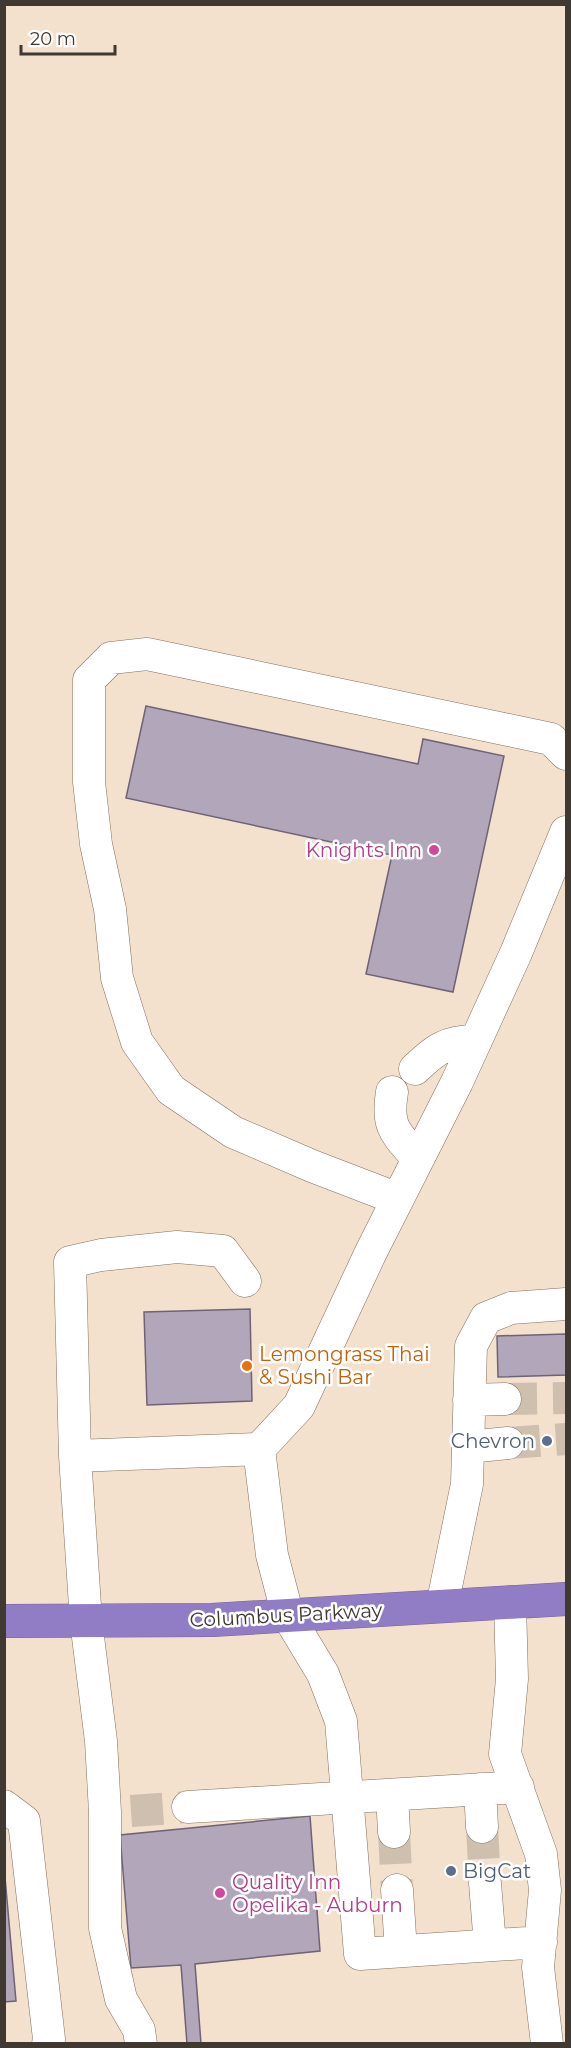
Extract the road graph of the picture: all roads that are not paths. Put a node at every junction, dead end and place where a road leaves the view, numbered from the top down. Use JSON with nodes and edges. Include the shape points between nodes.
{"nodes":[{"id":1,"x":567,"y":753,"type":"edge"},
{"id":2,"x":567,"y":832,"type":"edge"},
{"id":3,"x":476,"y":1041,"type":"junction"},
{"id":4,"x":415,"y":1069,"type":"dead end"},
{"id":5,"x":392,"y":1092,"type":"dead end"},
{"id":6,"x":418,"y":1159,"type":"junction"},
{"id":7,"x":398,"y":1198,"type":"junction"},
{"id":8,"x":245,"y":1281,"type":"dead end"},
{"id":9,"x":567,"y":1304,"type":"edge"},
{"id":10,"x":505,"y":1399,"type":"tunnel mouth"},
{"id":11,"x":469,"y":1400,"type":"junction"},
{"id":12,"x":508,"y":1443,"type":"tunnel mouth"},
{"id":13,"x":468,"y":1447,"type":"junction"},
{"id":14,"x":259,"y":1449,"type":"junction"},
{"id":15,"x":75,"y":1456,"type":"junction"},
{"id":16,"x":566,"y":1598,"type":"edge"},
{"id":17,"x":510,"y":1602,"type":"junction"},
{"id":18,"x":442,"y":1606,"type":"junction"},
{"id":19,"x":288,"y":1616,"type":"junction"},
{"id":20,"x":4,"y":1621,"type":"edge"},
{"id":21,"x":86,"y":1621,"type":"junction"},
{"id":22,"x":518,"y":1787,"type":"junction"},
{"id":23,"x":480,"y":1789,"type":"junction"},
{"id":24,"x":392,"y":1795,"type":"junction"},
{"id":25,"x":346,"y":1797,"type":"junction"},
{"id":26,"x":4,"y":1806,"type":"edge"},
{"id":27,"x":188,"y":1807,"type":"tunnel mouth"},
{"id":28,"x":482,"y":1827,"type":"tunnel mouth"},
{"id":29,"x":394,"y":1832,"type":"tunnel mouth"},
{"id":30,"x":485,"y":1883,"type":"tunnel mouth"},
{"id":31,"x":397,"y":1890,"type":"tunnel mouth"},
{"id":32,"x":541,"y":1942,"type":"junction"},
{"id":33,"x":490,"y":1945,"type":"junction"},
{"id":34,"x":401,"y":1952,"type":"junction"},
{"id":35,"x":48,"y":2043,"type":"edge"},
{"id":36,"x":141,"y":2043,"type":"edge"},
{"id":37,"x":547,"y":2043,"type":"edge"}],
"edges":[{"from":1,"to":7,"type":"lane","via":[[551,739],[147,654],[111,658],[89,680],[89,782],[96,844],[110,909],[117,978],[137,1042],[171,1090],[233,1132]]},
{"from":2,"to":3,"type":"lane"},
{"from":3,"to":4,"type":"lane","via":[[457,1041],[434,1051]]},
{"from":3,"to":6,"type":"lane"},
{"from":5,"to":6,"type":"lane","via":[[389,1108],[393,1131]]},
{"from":6,"to":7,"type":"lane"},
{"from":7,"to":14,"type":"lane","via":[[299,1406]]},
{"from":8,"to":15,"type":"lane","via":[[223,1251],[177,1247],[70,1262]]},
{"from":9,"to":11,"type":"lane","via":[[511,1308],[486,1318],[471,1346]]},
{"from":10,"to":11,"type":"lane"},
{"from":11,"to":13,"type":"lane"},
{"from":12,"to":13,"type":"lane"},
{"from":13,"to":18,"type":"lane","via":[[466,1484]]},
{"from":14,"to":15,"type":"lane"},
{"from":14,"to":19,"type":"lane","via":[[272,1555]]},
{"from":15,"to":21,"type":"lane"},
{"from":16,"to":17,"type":"highway","name":"Columbus Parkway"},
{"from":17,"to":18,"type":"highway","name":"Columbus Parkway"},
{"from":17,"to":22,"type":"lane","via":[[512,1678],[505,1754]]},
{"from":18,"to":19,"type":"highway","name":"Columbus Parkway"},
{"from":19,"to":21,"type":"highway","name":"Columbus Parkway"},
{"from":19,"to":25,"type":"lane","via":[[323,1674],[341,1721]]},
{"from":20,"to":21,"type":"highway","name":"Columbus Parkway"},
{"from":21,"to":36,"type":"lane","via":[[101,1741],[118,1811],[105,1928],[121,1999],[139,2030]]},
{"from":22,"to":23,"type":"lane"},
{"from":22,"to":32,"type":"lane","via":[[541,1854],[545,1890]]},
{"from":23,"to":24,"type":"lane"},
{"from":23,"to":28,"type":"lane"},
{"from":24,"to":25,"type":"lane"},
{"from":24,"to":29,"type":"lane"},
{"from":25,"to":27,"type":"lane"},
{"from":25,"to":34,"type":"lane","via":[[360,1953]]},
{"from":26,"to":35,"type":"lane","via":[[24,1821]]},
{"from":30,"to":33,"type":"lane"},
{"from":31,"to":34,"type":"lane"},
{"from":32,"to":33,"type":"lane"},
{"from":32,"to":37,"type":"lane","via":[[538,1967]]},
{"from":33,"to":34,"type":"lane"}]}
